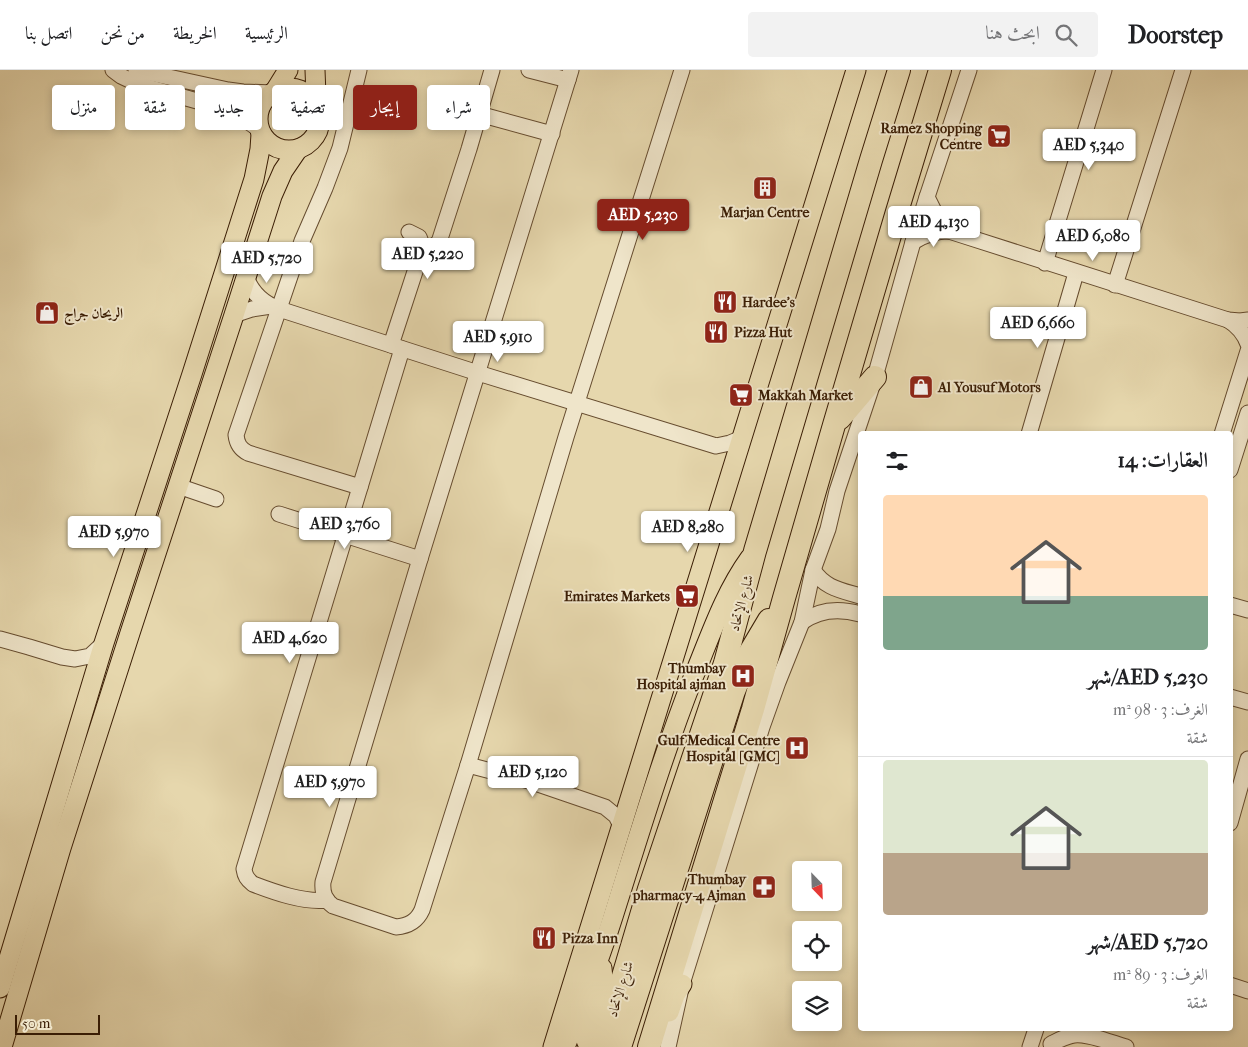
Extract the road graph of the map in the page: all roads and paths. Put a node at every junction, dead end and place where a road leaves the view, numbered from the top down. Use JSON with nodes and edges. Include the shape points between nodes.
{"nodes":[{"id":1,"x":113,"y":70,"type":"edge"},
{"id":2,"x":136,"y":70,"type":"edge"},
{"id":3,"x":288,"y":70,"type":"edge"},
{"id":4,"x":315,"y":70,"type":"edge"},
{"id":5,"x":359,"y":70,"type":"edge"},
{"id":6,"x":492,"y":70,"type":"edge"},
{"id":7,"x":529,"y":70,"type":"edge"},
{"id":8,"x":682,"y":70,"type":"edge"},
{"id":9,"x":856,"y":70,"type":"edge"},
{"id":10,"x":969,"y":70,"type":"edge"},
{"id":11,"x":1104,"y":70,"type":"edge"},
{"id":12,"x":1183,"y":70,"type":"edge"},
{"id":13,"x":942,"y":73,"type":"edge"},
{"id":14,"x":570,"y":75,"type":"edge"},
{"id":15,"x":894,"y":77,"type":"edge"},
{"id":16,"x":278,"y":85,"type":"edge"},
{"id":17,"x":316,"y":85,"type":"edge"},
{"id":18,"x":488,"y":85,"type":"edge"},
{"id":19,"x":272,"y":92,"type":"edge"},
{"id":20,"x":272,"y":94,"type":"edge"},
{"id":21,"x":490,"y":117,"type":"edge"},
{"id":22,"x":317,"y":130,"type":"edge"},
{"id":23,"x":474,"y":130,"type":"edge"},
{"id":24,"x":261,"y":132,"type":"junction"},
{"id":25,"x":552,"y":134,"type":"junction"},
{"id":26,"x":298,"y":149,"type":"junction"},
{"id":27,"x":927,"y":197,"type":"junction"},
{"id":28,"x":409,"y":232,"type":"dead end"},
{"id":29,"x":949,"y":232,"type":"junction"},
{"id":30,"x":913,"y":242,"type":"junction"},
{"id":31,"x":422,"y":250,"type":"junction"},
{"id":32,"x":1045,"y":263,"type":"junction"},
{"id":33,"x":1076,"y":273,"type":"junction"},
{"id":34,"x":246,"y":277,"type":"junction"},
{"id":35,"x":1115,"y":285,"type":"junction"},
{"id":36,"x":275,"y":308,"type":"junction"},
{"id":37,"x":234,"y":315,"type":"junction"},
{"id":38,"x":1228,"y":320,"type":"junction"},
{"id":39,"x":1248,"y":320,"type":"edge"},
{"id":40,"x":1248,"y":344,"type":"edge"},
{"id":41,"x":396,"y":347,"type":"junction"},
{"id":42,"x":1248,"y":351,"type":"edge"},
{"id":43,"x":478,"y":373,"type":"junction"},
{"id":44,"x":875,"y":377,"type":"junction"},
{"id":45,"x":577,"y":404,"type":"junction"},
{"id":46,"x":1248,"y":413,"type":"edge"},
{"id":47,"x":834,"y":425,"type":"junction"},
{"id":48,"x":1030,"y":431,"type":"edge"},
{"id":49,"x":1223,"y":431,"type":"edge"},
{"id":50,"x":742,"y":438,"type":"junction"},
{"id":51,"x":716,"y":446,"type":"junction"},
{"id":52,"x":1233,"y":460,"type":"edge"},
{"id":53,"x":733,"y":468,"type":"junction"},
{"id":54,"x":178,"y":486,"type":"junction"},
{"id":55,"x":360,"y":487,"type":"junction"},
{"id":56,"x":216,"y":499,"type":"dead end"},
{"id":57,"x":279,"y":514,"type":"dead end"},
{"id":58,"x":346,"y":535,"type":"junction"},
{"id":59,"x":755,"y":551,"type":"junction"},
{"id":60,"x":420,"y":559,"type":"junction"},
{"id":61,"x":813,"y":570,"type":"junction"},
{"id":62,"x":858,"y":595,"type":"edge"},
{"id":63,"x":858,"y":596,"type":"edge"},
{"id":64,"x":784,"y":598,"type":"junction"},
{"id":65,"x":1233,"y":606,"type":"edge"},
{"id":66,"x":1248,"y":610,"type":"edge"},
{"id":67,"x":857,"y":613,"type":"edge"},
{"id":68,"x":802,"y":622,"type":"junction"},
{"id":69,"x":712,"y":630,"type":"junction"},
{"id":70,"x":0,"y":640,"type":"edge"},
{"id":71,"x":104,"y":643,"type":"junction"},
{"id":72,"x":673,"y":661,"type":"junction"},
{"id":73,"x":1233,"y":698,"type":"edge"},
{"id":74,"x":1248,"y":702,"type":"edge"},
{"id":75,"x":753,"y":708,"type":"junction"},
{"id":76,"x":754,"y":754,"type":"junction"},
{"id":77,"x":1248,"y":760,"type":"edge"},
{"id":78,"x":468,"y":765,"type":"junction"},
{"id":79,"x":631,"y":799,"type":"junction"},
{"id":80,"x":606,"y":807,"type":"junction"},
{"id":81,"x":1233,"y":812,"type":"edge"},
{"id":82,"x":622,"y":828,"type":"junction"},
{"id":83,"x":658,"y":895,"type":"junction"},
{"id":84,"x":327,"y":900,"type":"junction"},
{"id":85,"x":599,"y":957,"type":"junction"},
{"id":86,"x":682,"y":984,"type":"junction"},
{"id":87,"x":1233,"y":986,"type":"edge"},
{"id":88,"x":0,"y":988,"type":"edge"},
{"id":89,"x":1248,"y":991,"type":"edge"},
{"id":90,"x":1035,"y":1031,"type":"edge"},
{"id":91,"x":1055,"y":1031,"type":"edge"},
{"id":92,"x":1079,"y":1032,"type":"edge"},
{"id":93,"x":1051,"y":1045,"type":"edge"},
{"id":94,"x":2,"y":1047,"type":"edge"},
{"id":95,"x":563,"y":1047,"type":"edge"},
{"id":96,"x":589,"y":1047,"type":"edge"},
{"id":97,"x":602,"y":1047,"type":"edge"},
{"id":98,"x":620,"y":1047,"type":"edge"},
{"id":99,"x":649,"y":1047,"type":"edge"},
{"id":100,"x":660,"y":1047,"type":"edge"},
{"id":101,"x":668,"y":1047,"type":"edge"},
{"id":102,"x":1030,"y":1047,"type":"edge"},
{"id":103,"x":1126,"y":1047,"type":"edge"}],
"edges":[{"from":1,"to":24,"type":"street","via":[[140,85],[232,112]]},
{"from":2,"to":19,"type":"street","via":[[228,90]]},
{"from":3,"to":16,"type":"main road"},
{"from":4,"to":17,"type":"main road"},
{"from":5,"to":36,"type":"street","via":[[340,148]]},
{"from":6,"to":18,"type":"street"},
{"from":7,"to":14,"type":"street"},
{"from":8,"to":45,"type":"street"},
{"from":9,"to":50,"type":"main road"},
{"from":10,"to":27,"type":"street"},
{"from":11,"to":32,"type":"street"},
{"from":12,"to":35,"type":"street"},
{"from":13,"to":47,"type":"highway"},
{"from":14,"to":25,"type":"street"},
{"from":15,"to":59,"type":"highway","name":"شارع الإتحاد"},
{"from":20,"to":24,"type":"main road","via":[[261,106],[258,120]]},
{"from":21,"to":25,"type":"street"},
{"from":22,"to":26,"type":"main road","via":[[311,141]]},
{"from":23,"to":31,"type":"street","via":[[438,242],[434,247]]},
{"from":24,"to":26,"type":"main road","via":[[277,148]]},
{"from":24,"to":71,"type":"main road","via":[[254,179]]},
{"from":25,"to":43,"type":"street"},
{"from":26,"to":34,"type":"main road","via":[[272,196]]},
{"from":27,"to":29,"type":"street"},
{"from":27,"to":30,"type":"street"},
{"from":28,"to":31,"type":"street","via":[[418,237]]},
{"from":29,"to":30,"type":"street","via":[[926,235]]},
{"from":29,"to":32,"type":"street"},
{"from":30,"to":44,"type":"street"},
{"from":31,"to":41,"type":"street"},
{"from":32,"to":33,"type":"street"},
{"from":33,"to":35,"type":"street"},
{"from":33,"to":48,"type":"street"},
{"from":34,"to":36,"type":"street","via":[[258,297]]},
{"from":34,"to":37,"type":"main road"},
{"from":35,"to":38,"type":"street"},
{"from":36,"to":37,"type":"street","via":[[252,309]]},
{"from":36,"to":41,"type":"street"},
{"from":36,"to":55,"type":"street","via":[[237,430],[238,444],[248,453]]},
{"from":37,"to":54,"type":"main road"},
{"from":38,"to":39,"type":"street"},
{"from":38,"to":40,"type":"street","via":[[1243,332]]},
{"from":41,"to":43,"type":"street"},
{"from":41,"to":55,"type":"street"},
{"from":42,"to":49,"type":"street"},
{"from":43,"to":45,"type":"street"},
{"from":43,"to":60,"type":"street"},
{"from":44,"to":47,"type":"highway"},
{"from":44,"to":61,"type":"street"},
{"from":45,"to":51,"type":"street"},
{"from":45,"to":78,"type":"street"},
{"from":46,"to":52,"type":"street"},
{"from":47,"to":64,"type":"highway"},
{"from":50,"to":51,"type":"street"},
{"from":50,"to":53,"type":"main road"},
{"from":51,"to":53,"type":"street"},
{"from":53,"to":72,"type":"main road"},
{"from":54,"to":56,"type":"street"},
{"from":54,"to":94,"type":"main road","via":[[61,848]]},
{"from":55,"to":58,"type":"street"},
{"from":57,"to":58,"type":"street"},
{"from":58,"to":60,"type":"street"},
{"from":58,"to":84,"type":"street","via":[[244,869],[253,884],[311,901]]},
{"from":59,"to":69,"type":"main road","via":[[740,571]]},
{"from":59,"to":83,"type":"highway","name":"شارع الإتحاد"},
{"from":60,"to":84,"type":"street","via":[[323,882]]},
{"from":61,"to":62,"type":"street","via":[[820,580],[832,587]]},
{"from":61,"to":68,"type":"street"},
{"from":63,"to":67,"type":"street","via":[[850,604]]},
{"from":64,"to":75,"type":"highway"},
{"from":64,"to":83,"type":"highway","via":[[747,659]]},
{"from":65,"to":66,"type":"street"},
{"from":67,"to":68,"type":"street","via":[[822,612]]},
{"from":68,"to":76,"type":"street"},
{"from":69,"to":72,"type":"main road"},
{"from":69,"to":85,"type":"main road","via":[[666,750]]},
{"from":70,"to":71,"type":"street","via":[[75,659],[90,656]]},
{"from":71,"to":88,"type":"main road"},
{"from":72,"to":79,"type":"main road"},
{"from":73,"to":74,"type":"street"},
{"from":75,"to":76,"type":"highway","via":[[751,732]]},
{"from":75,"to":99,"type":"highway"},
{"from":76,"to":86,"type":"street"},
{"from":77,"to":81,"type":"street"},
{"from":78,"to":80,"type":"street"},
{"from":78,"to":84,"type":"street","via":[[422,910],[415,921],[396,927],[338,908]]},
{"from":79,"to":80,"type":"street"},
{"from":79,"to":82,"type":"main road"},
{"from":80,"to":82,"type":"street"},
{"from":82,"to":95,"type":"main road"},
{"from":83,"to":97,"type":"highway","name":"شارع الإتحاد"},
{"from":83,"to":98,"type":"highway"},
{"from":85,"to":95,"type":"main road","via":[[576,1022]]},
{"from":85,"to":96,"type":"main road","via":[[603,979],[586,1036]]},
{"from":86,"to":100,"type":"main road","via":[[672,1001]]},
{"from":86,"to":101,"type":"street"},
{"from":87,"to":89,"type":"street"},
{"from":90,"to":102,"type":"street"},
{"from":91,"to":93,"type":"street"},
{"from":92,"to":93,"type":"street"},
{"from":92,"to":103,"type":"street"}]}
